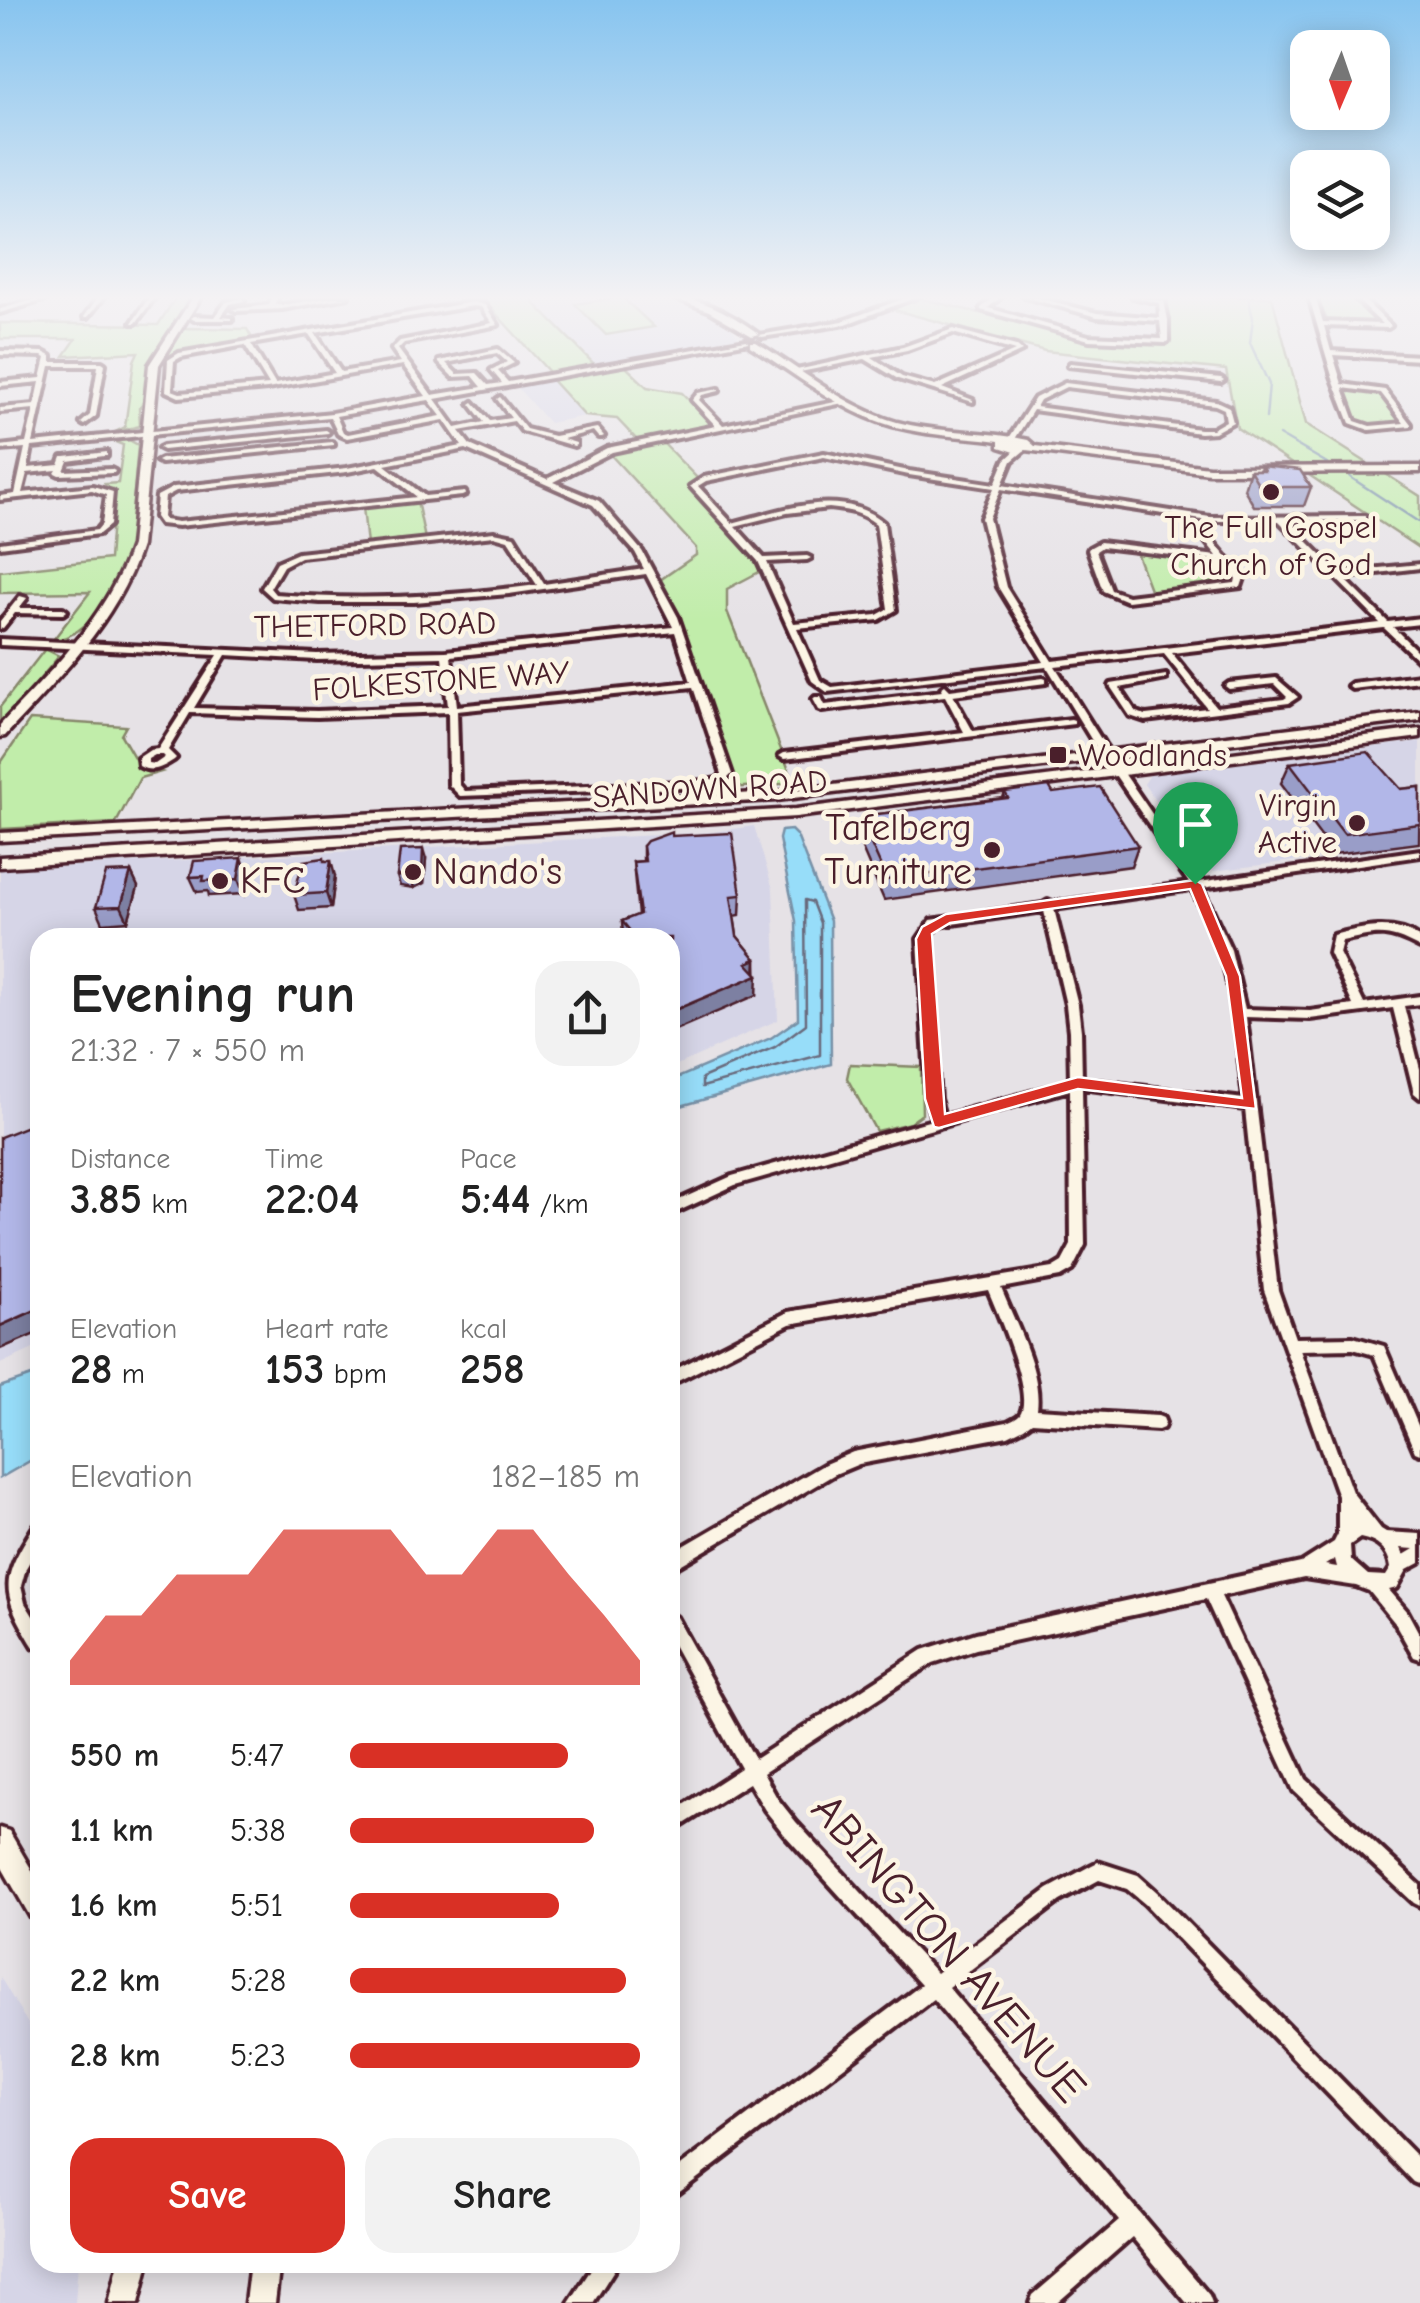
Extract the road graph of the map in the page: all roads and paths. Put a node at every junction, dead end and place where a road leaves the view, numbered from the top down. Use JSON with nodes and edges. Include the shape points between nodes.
{"nodes":[{"id":1,"x":95,"y":404,"type":"edge"},
{"id":2,"x":151,"y":404,"type":"edge"},
{"id":3,"x":395,"y":404,"type":"edge"},
{"id":4,"x":435,"y":404,"type":"edge"},
{"id":5,"x":473,"y":404,"type":"dead end"},
{"id":6,"x":504,"y":404,"type":"edge"},
{"id":7,"x":698,"y":404,"type":"edge"},
{"id":8,"x":833,"y":404,"type":"edge"},
{"id":9,"x":844,"y":404,"type":"edge"},
{"id":10,"x":1033,"y":404,"type":"edge"},
{"id":11,"x":1221,"y":404,"type":"edge"},
{"id":12,"x":1348,"y":404,"type":"edge"},
{"id":13,"x":1393,"y":404,"type":"edge"},
{"id":14,"x":38,"y":406,"type":"joint"},
{"id":15,"x":1031,"y":408,"type":"junction"},
{"id":16,"x":0,"y":410,"type":"edge"},
{"id":17,"x":332,"y":416,"type":"junction"},
{"id":18,"x":444,"y":418,"type":"junction"},
{"id":19,"x":516,"y":419,"type":"junction"},
{"id":20,"x":84,"y":423,"type":"dead end"},
{"id":21,"x":244,"y":424,"type":"junction"},
{"id":22,"x":488,"y":424,"type":"junction"},
{"id":23,"x":722,"y":428,"type":"junction"},
{"id":24,"x":454,"y":430,"type":"junction"},
{"id":25,"x":326,"y":432,"type":"dead end"},
{"id":26,"x":148,"y":434,"type":"junction"},
{"id":27,"x":600,"y":436,"type":"dead end"},
{"id":28,"x":554,"y":438,"type":"junction"},
{"id":29,"x":244,"y":440,"type":"junction"},
{"id":30,"x":332,"y":444,"type":"dead end"},
{"id":31,"x":574,"y":444,"type":"dead end"},
{"id":32,"x":29,"y":445,"type":"junction"},
{"id":33,"x":1016,"y":446,"type":"junction"},
{"id":34,"x":467,"y":447,"type":"junction"},
{"id":35,"x":0,"y":448,"type":"edge"},
{"id":36,"x":163,"y":448,"type":"dead end"},
{"id":37,"x":244,"y":453,"type":"junction"},
{"id":38,"x":104,"y":454,"type":"dead end"},
{"id":39,"x":160,"y":461,"type":"dead end"},
{"id":40,"x":380,"y":464,"type":"junction"},
{"id":41,"x":60,"y":467,"type":"junction"},
{"id":42,"x":1420,"y":469,"type":"edge"},
{"id":43,"x":24,"y":471,"type":"junction"},
{"id":44,"x":110,"y":471,"type":"dead end"},
{"id":45,"x":546,"y":482,"type":"junction"},
{"id":46,"x":998,"y":486,"type":"junction"},
{"id":47,"x":462,"y":494,"type":"dead end"},
{"id":48,"x":18,"y":496,"type":"junction"},
{"id":49,"x":0,"y":498,"type":"edge"},
{"id":50,"x":422,"y":498,"type":"junction"},
{"id":51,"x":1205,"y":518,"type":"junction"},
{"id":52,"x":1362,"y":518,"type":"dead end"},
{"id":53,"x":1281,"y":520,"type":"junction"},
{"id":54,"x":731,"y":525,"type":"junction"},
{"id":55,"x":0,"y":545,"type":"edge"},
{"id":56,"x":807,"y":558,"type":"dead end"},
{"id":57,"x":1223,"y":559,"type":"junction"},
{"id":58,"x":762,"y":560,"type":"junction"},
{"id":59,"x":1420,"y":566,"type":"edge"},
{"id":60,"x":649,"y":570,"type":"junction"},
{"id":61,"x":1336,"y":574,"type":"junction"},
{"id":62,"x":542,"y":587,"type":"junction"},
{"id":63,"x":23,"y":598,"type":"dead end"},
{"id":64,"x":12,"y":610,"type":"junction"},
{"id":65,"x":63,"y":611,"type":"dead end"},
{"id":66,"x":1420,"y":621,"type":"edge"},
{"id":67,"x":1386,"y":625,"type":"junction"},
{"id":68,"x":0,"y":626,"type":"edge"},
{"id":69,"x":792,"y":626,"type":"junction"},
{"id":70,"x":677,"y":629,"type":"junction"},
{"id":71,"x":0,"y":642,"type":"edge"},
{"id":72,"x":75,"y":646,"type":"junction"},
{"id":73,"x":1166,"y":651,"type":"junction"},
{"id":74,"x":224,"y":652,"type":"junction"},
{"id":75,"x":446,"y":654,"type":"junction"},
{"id":76,"x":1420,"y":659,"type":"edge"},
{"id":77,"x":1050,"y":664,"type":"junction"},
{"id":78,"x":1163,"y":676,"type":"dead end"},
{"id":79,"x":939,"y":677,"type":"junction"},
{"id":80,"x":1420,"y":678,"type":"edge"},
{"id":81,"x":1043,"y":680,"type":"dead end"},
{"id":82,"x":696,"y":684,"type":"junction"},
{"id":83,"x":1229,"y":686,"type":"dead end"},
{"id":84,"x":1352,"y":686,"type":"dead end"},
{"id":85,"x":947,"y":692,"type":"junction"},
{"id":86,"x":818,"y":699,"type":"dead end"},
{"id":87,"x":188,"y":710,"type":"junction"},
{"id":88,"x":1214,"y":710,"type":"junction"},
{"id":89,"x":452,"y":711,"type":"junction"},
{"id":90,"x":1420,"y":716,"type":"edge"},
{"id":91,"x":1071,"y":722,"type":"dead end"},
{"id":92,"x":0,"y":733,"type":"edge"},
{"id":93,"x":1420,"y":733,"type":"edge"},
{"id":94,"x":970,"y":734,"type":"junction"},
{"id":95,"x":162,"y":751,"type":"dead end"},
{"id":96,"x":1106,"y":754,"type":"junction"},
{"id":97,"x":784,"y":756,"type":"dead end"},
{"id":98,"x":1119,"y":772,"type":"junction"},
{"id":99,"x":0,"y":836,"type":"edge"},
{"id":100,"x":1420,"y":853,"type":"edge"},
{"id":101,"x":0,"y":862,"type":"edge"},
{"id":102,"x":1195,"y":884,"type":"junction"},
{"id":103,"x":1048,"y":905,"type":"junction"},
{"id":104,"x":1420,"y":944,"type":"edge"},
{"id":105,"x":1420,"y":1000,"type":"edge"},
{"id":106,"x":1398,"y":1003,"type":"junction"},
{"id":107,"x":1361,"y":1009,"type":"junction"},
{"id":108,"x":1240,"y":1014,"type":"junction"},
{"id":109,"x":1078,"y":1083,"type":"junction"},
{"id":110,"x":1420,"y":1093,"type":"edge"},
{"id":111,"x":1251,"y":1105,"type":"junction"},
{"id":112,"x":939,"y":1122,"type":"junction"},
{"id":113,"x":680,"y":1205,"type":"edge"},
{"id":114,"x":993,"y":1285,"type":"junction"},
{"id":115,"x":1289,"y":1344,"type":"junction"},
{"id":116,"x":680,"y":1374,"type":"edge"},
{"id":117,"x":1028,"y":1415,"type":"junction"},
{"id":118,"x":1158,"y":1423,"type":"dead end"},
{"id":119,"x":1420,"y":1447,"type":"edge"},
{"id":120,"x":1346,"y":1496,"type":"junction"},
{"id":121,"x":1379,"y":1536,"type":"junction"},
{"id":122,"x":1343,"y":1541,"type":"junction"},
{"id":123,"x":1420,"y":1542,"type":"edge"},
{"id":124,"x":30,"y":1547,"type":"edge"},
{"id":125,"x":1420,"y":1554,"type":"edge"},
{"id":126,"x":680,"y":1558,"type":"edge"},
{"id":127,"x":1304,"y":1570,"type":"junction"},
{"id":128,"x":1396,"y":1573,"type":"junction"},
{"id":129,"x":1356,"y":1578,"type":"junction"},
{"id":130,"x":1374,"y":1586,"type":"junction"},
{"id":131,"x":1210,"y":1590,"type":"junction"},
{"id":132,"x":1402,"y":1617,"type":"junction"},
{"id":133,"x":30,"y":1627,"type":"edge"},
{"id":134,"x":680,"y":1641,"type":"edge"},
{"id":135,"x":1420,"y":1651,"type":"edge"},
{"id":136,"x":753,"y":1770,"type":"junction"},
{"id":137,"x":680,"y":1817,"type":"edge"},
{"id":138,"x":0,"y":1840,"type":"edge"},
{"id":139,"x":30,"y":1892,"type":"edge"},
{"id":140,"x":1420,"y":1897,"type":"edge"},
{"id":141,"x":934,"y":1985,"type":"junction"},
{"id":142,"x":1420,"y":2175,"type":"edge"},
{"id":143,"x":680,"y":2179,"type":"edge"},
{"id":144,"x":1132,"y":2223,"type":"junction"},
{"id":145,"x":601,"y":2273,"type":"edge"},
{"id":146,"x":580,"y":2303,"type":"edge"},
{"id":147,"x":1042,"y":2303,"type":"edge"},
{"id":148,"x":1201,"y":2303,"type":"edge"}],
"edges":[{"from":1,"to":20,"type":"street"},
{"from":2,"to":26,"type":"main road"},
{"from":3,"to":17,"type":"street"},
{"from":4,"to":18,"type":"street"},
{"from":5,"to":22,"type":"street"},
{"from":6,"to":19,"type":"street"},
{"from":7,"to":23,"type":"street"},
{"from":8,"to":23,"type":"street"},
{"from":9,"to":33,"type":"main road","via":[[891,424]]},
{"from":10,"to":15,"type":"street"},
{"from":11,"to":15,"type":"street","via":[[1230,422],[1200,431]]},
{"from":12,"to":13,"type":"street","via":[[1357,425],[1409,425]]},
{"from":14,"to":16,"type":"street"},
{"from":14,"to":32,"type":"street"},
{"from":15,"to":33,"type":"street"},
{"from":17,"to":18,"type":"street","via":[[347,436]]},
{"from":17,"to":21,"type":"street"},
{"from":18,"to":24,"type":"street"},
{"from":19,"to":22,"type":"street"},
{"from":19,"to":28,"type":"street","via":[[524,430]]},
{"from":21,"to":26,"type":"street"},
{"from":21,"to":29,"type":"street"},
{"from":22,"to":24,"type":"street"},
{"from":23,"to":45,"type":"street","via":[[602,452]]},
{"from":24,"to":34,"type":"street"},
{"from":25,"to":29,"type":"street"},
{"from":26,"to":32,"type":"street"},
{"from":26,"to":72,"type":"main road","via":[[134,558]]},
{"from":27,"to":28,"type":"street","via":[[595,429]]},
{"from":28,"to":31,"type":"street"},
{"from":29,"to":36,"type":"street"},
{"from":29,"to":37,"type":"street"},
{"from":30,"to":37,"type":"street"},
{"from":32,"to":35,"type":"street"},
{"from":32,"to":43,"type":"street"},
{"from":33,"to":42,"type":"main road","via":[[1210,470]]},
{"from":33,"to":46,"type":"street"},
{"from":34,"to":40,"type":"street"},
{"from":34,"to":45,"type":"street"},
{"from":37,"to":39,"type":"street"},
{"from":38,"to":41,"type":"street","via":[[65,458]]},
{"from":40,"to":50,"type":"street"},
{"from":40,"to":50,"type":"street","via":[[174,489],[161,496],[159,517],[178,524]]},
{"from":41,"to":43,"type":"street"},
{"from":41,"to":44,"type":"street","via":[[63,476]]},
{"from":43,"to":48,"type":"street"},
{"from":45,"to":60,"type":"street","via":[[602,508]]},
{"from":46,"to":51,"type":"street"},
{"from":46,"to":54,"type":"street","via":[[810,456],[696,482],[694,488]]},
{"from":46,"to":77,"type":"street","via":[[985,522],[1002,588]]},
{"from":47,"to":50,"type":"street"},
{"from":48,"to":49,"type":"street"},
{"from":48,"to":55,"type":"street","via":[[106,490],[106,526],[92,535]]},
{"from":51,"to":53,"type":"street"},
{"from":51,"to":57,"type":"street"},
{"from":52,"to":53,"type":"street"},
{"from":53,"to":61,"type":"street"},
{"from":54,"to":58,"type":"street"},
{"from":54,"to":69,"type":"street","via":[[824,505],[880,524],[892,610],[874,618]]},
{"from":56,"to":58,"type":"street"},
{"from":57,"to":57,"type":"street","via":[[1238,584],[1122,598],[1107,591],[1092,550],[1109,544]]},
{"from":58,"to":69,"type":"street"},
{"from":59,"to":61,"type":"street"},
{"from":60,"to":62,"type":"street"},
{"from":60,"to":70,"type":"street"},
{"from":61,"to":67,"type":"street"},
{"from":62,"to":62,"type":"street","via":[[340,600],[278,596],[266,588],[293,556],[494,534],[510,538]]},
{"from":63,"to":64,"type":"street"},
{"from":64,"to":65,"type":"street"},
{"from":64,"to":68,"type":"street"},
{"from":66,"to":67,"type":"street"},
{"from":67,"to":73,"type":"street"},
{"from":67,"to":76,"type":"street"},
{"from":69,"to":79,"type":"street","via":[[825,689]]},
{"from":70,"to":75,"type":"street","name":"THETFORD ROAD"},
{"from":70,"to":82,"type":"street"},
{"from":71,"to":72,"type":"street","name":"THETFORD ROAD"},
{"from":72,"to":74,"type":"street","name":"THETFORD ROAD"},
{"from":72,"to":92,"type":"main road"},
{"from":73,"to":77,"type":"street"},
{"from":73,"to":88,"type":"street"},
{"from":74,"to":75,"type":"street","name":"THETFORD ROAD"},
{"from":74,"to":87,"type":"street"},
{"from":75,"to":89,"type":"street"},
{"from":77,"to":79,"type":"street"},
{"from":77,"to":96,"type":"street"},
{"from":78,"to":88,"type":"street","via":[[1114,686],[1140,718]]},
{"from":79,"to":85,"type":"street"},
{"from":80,"to":84,"type":"street"},
{"from":81,"to":85,"type":"street"},
{"from":82,"to":89,"type":"street","name":"FOLKESTONE WAY"},
{"from":82,"to":89,"type":"street","via":[[727,768],[723,779],[707,784],[466,795],[454,785]]},
{"from":83,"to":88,"type":"street","via":[[1276,681],[1293,697]]},
{"from":85,"to":86,"type":"street","via":[[822,708]]},
{"from":85,"to":94,"type":"street"},
{"from":87,"to":89,"type":"street","name":"FOLKESTONE WAY","via":[[305,716]]},
{"from":87,"to":95,"type":"street"},
{"from":90,"to":96,"type":"main road","name":"SANDOWN ROAD"},
{"from":91,"to":94,"type":"street"},
{"from":93,"to":98,"type":"main road","name":"SANDOWN ROAD"},
{"from":94,"to":97,"type":"street"},
{"from":96,"to":98,"type":"street"},
{"from":96,"to":99,"type":"main road","name":"SANDOWN ROAD","via":[[716,801]]},
{"from":98,"to":101,"type":"main road","name":"SANDOWN ROAD","via":[[736,818]]},
{"from":98,"to":102,"type":"street"},
{"from":100,"to":102,"type":"street"},
{"from":102,"to":103,"type":"street"},
{"from":102,"to":108,"type":"street","via":[[1226,950]]},
{"from":103,"to":109,"type":"street","via":[[1072,1005]]},
{"from":103,"to":112,"type":"street","via":[[946,919],[926,931]]},
{"from":104,"to":107,"type":"street","via":[[1393,930],[1337,938],[1334,953]]},
{"from":105,"to":106,"type":"street"},
{"from":106,"to":107,"type":"street"},
{"from":106,"to":110,"type":"street"},
{"from":107,"to":108,"type":"street"},
{"from":108,"to":111,"type":"street"},
{"from":109,"to":111,"type":"street"},
{"from":109,"to":112,"type":"street"},
{"from":109,"to":114,"type":"street","via":[[1078,1246],[1067,1266],[1055,1272]]},
{"from":111,"to":115,"type":"street","via":[[1270,1290]]},
{"from":112,"to":113,"type":"street","via":[[732,1181]]},
{"from":114,"to":116,"type":"street","via":[[788,1318]]},
{"from":114,"to":117,"type":"street","via":[[1029,1382]]},
{"from":115,"to":119,"type":"street","via":[[1353,1342],[1382,1353]]},
{"from":115,"to":120,"type":"street"},
{"from":117,"to":118,"type":"street"},
{"from":117,"to":126,"type":"street","via":[[1008,1429],[844,1463]]},
{"from":120,"to":121,"type":"street"},
{"from":120,"to":122,"type":"street"},
{"from":121,"to":122,"type":"street","via":[[1358,1530]]},
{"from":121,"to":123,"type":"street"},
{"from":121,"to":128,"type":"street","via":[[1396,1553]]},
{"from":122,"to":127,"type":"street"},
{"from":122,"to":129,"type":"street","via":[[1343,1562]]},
{"from":124,"to":133,"type":"street","via":[[14,1574],[12,1594]]},
{"from":125,"to":128,"type":"street"},
{"from":127,"to":129,"type":"street"},
{"from":127,"to":131,"type":"street"},
{"from":128,"to":130,"type":"street"},
{"from":128,"to":132,"type":"street"},
{"from":129,"to":130,"type":"street"},
{"from":130,"to":132,"type":"street"},
{"from":131,"to":136,"type":"street","via":[[929,1656]]},
{"from":131,"to":140,"type":"street","via":[[1300,1785]]},
{"from":132,"to":135,"type":"street"},
{"from":134,"to":136,"type":"street","name":"ABINGTON AVENUE"},
{"from":136,"to":137,"type":"street"},
{"from":136,"to":141,"type":"street","name":"ABINGTON AVENUE","via":[[790,1828]]},
{"from":138,"to":139,"type":"main road"},
{"from":141,"to":142,"type":"street","via":[[1081,1878],[1114,1872],[1151,1898]]},
{"from":141,"to":143,"type":"street"},
{"from":141,"to":144,"type":"street","name":"ABINGTON AVENUE"},
{"from":144,"to":147,"type":"street"},
{"from":144,"to":148,"type":"street","name":"ABINGTON AVENUE"},
{"from":145,"to":146,"type":"street"}]}
